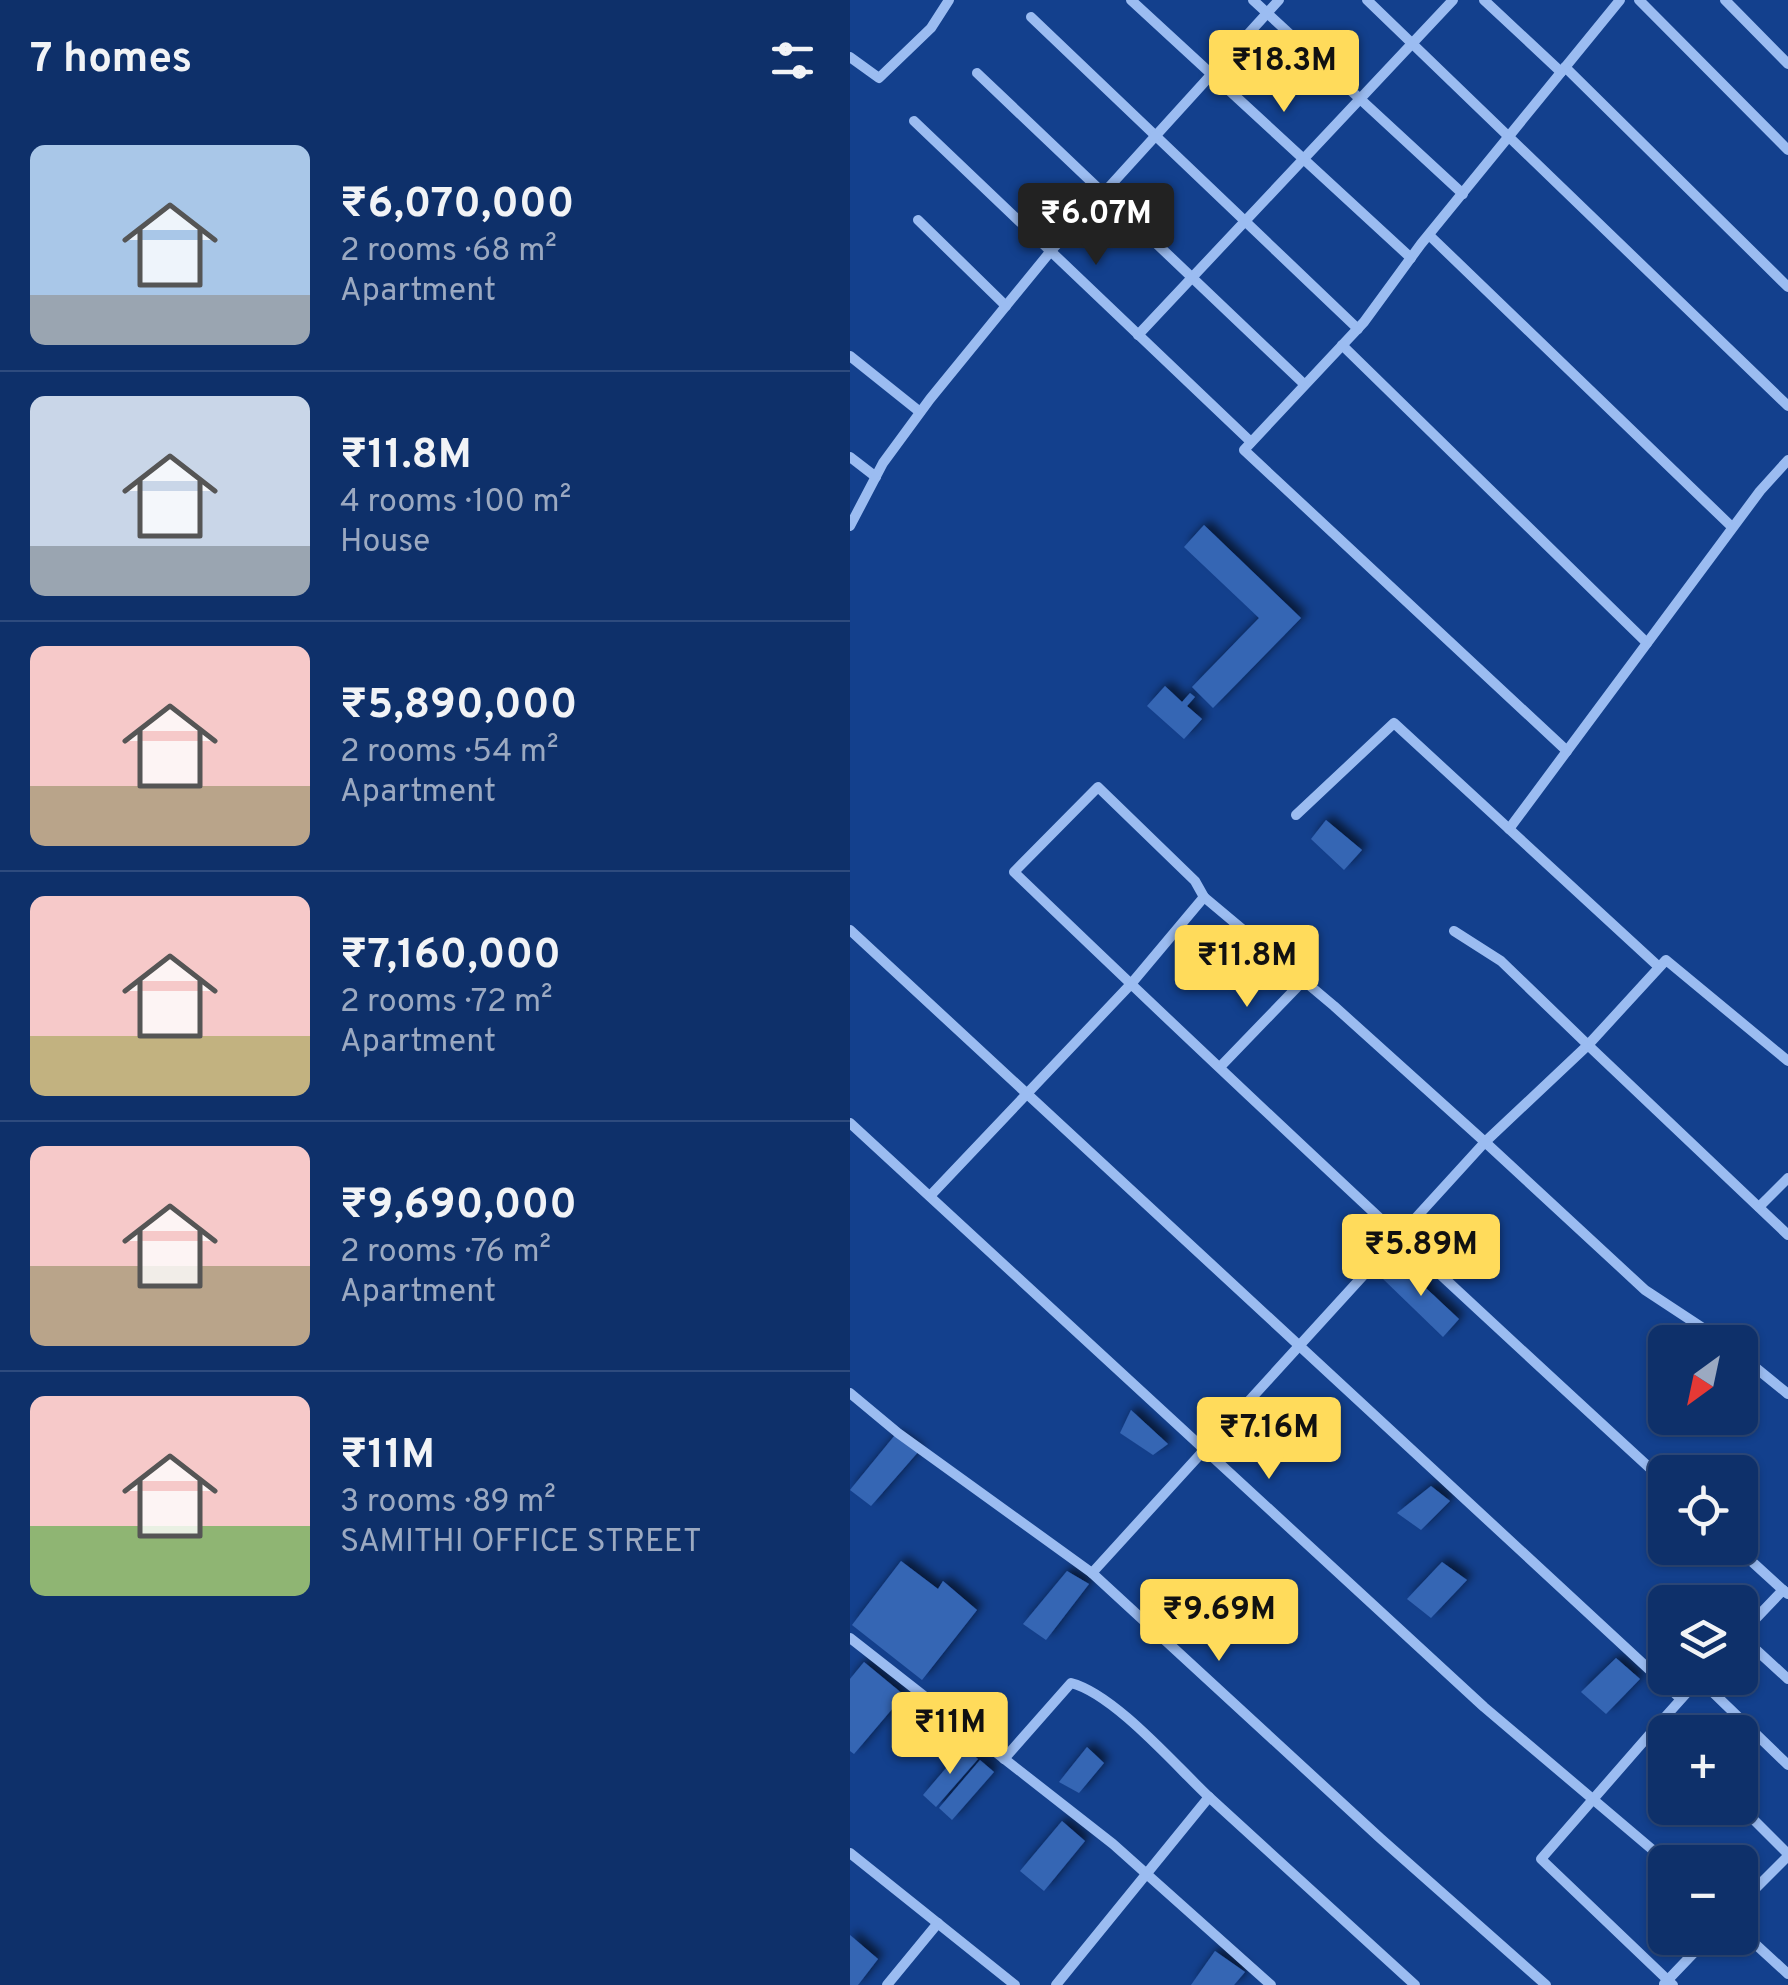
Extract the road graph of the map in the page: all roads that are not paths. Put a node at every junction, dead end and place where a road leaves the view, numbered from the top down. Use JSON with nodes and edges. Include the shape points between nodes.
{"nodes":[{"id":1,"x":950,"y":0,"type":"edge"},
{"id":2,"x":1131,"y":0,"type":"edge"},
{"id":3,"x":1252,"y":0,"type":"edge"},
{"id":4,"x":1279,"y":0,"type":"edge"},
{"id":5,"x":1367,"y":0,"type":"edge"},
{"id":6,"x":1453,"y":0,"type":"edge"},
{"id":7,"x":1484,"y":0,"type":"edge"},
{"id":8,"x":1620,"y":0,"type":"edge"},
{"id":9,"x":1640,"y":0,"type":"edge"},
{"id":10,"x":1726,"y":0,"type":"edge"},
{"id":11,"x":1266,"y":14,"type":"junction"},
{"id":12,"x":1031,"y":17,"type":"dead end"},
{"id":13,"x":1412,"y":42,"type":"junction"},
{"id":14,"x":850,"y":56,"type":"edge"},
{"id":15,"x":1788,"y":64,"type":"edge"},
{"id":16,"x":1563,"y":70,"type":"junction"},
{"id":17,"x":976,"y":73,"type":"dead end"},
{"id":18,"x":1212,"y":73,"type":"junction"},
{"id":19,"x":1359,"y":98,"type":"junction"},
{"id":20,"x":914,"y":121,"type":"dead end"},
{"id":21,"x":1154,"y":135,"type":"junction"},
{"id":22,"x":1510,"y":135,"type":"junction"},
{"id":23,"x":1788,"y":150,"type":"edge"},
{"id":24,"x":1300,"y":160,"type":"junction"},
{"id":25,"x":1103,"y":192,"type":"junction"},
{"id":26,"x":1462,"y":194,"type":"junction"},
{"id":27,"x":918,"y":220,"type":"dead end"},
{"id":28,"x":1246,"y":222,"type":"junction"},
{"id":29,"x":1429,"y":235,"type":"junction"},
{"id":30,"x":1050,"y":252,"type":"junction"},
{"id":31,"x":1411,"y":258,"type":"junction"},
{"id":32,"x":1193,"y":278,"type":"junction"},
{"id":33,"x":1788,"y":287,"type":"edge"},
{"id":34,"x":1006,"y":306,"type":"junction"},
{"id":35,"x":1358,"y":328,"type":"junction"},
{"id":36,"x":1138,"y":335,"type":"junction"},
{"id":37,"x":1342,"y":345,"type":"junction"},
{"id":38,"x":850,"y":356,"type":"edge"},
{"id":39,"x":1304,"y":384,"type":"junction"},
{"id":40,"x":1788,"y":406,"type":"edge"},
{"id":41,"x":920,"y":412,"type":"junction"},
{"id":42,"x":1251,"y":442,"type":"junction"},
{"id":43,"x":850,"y":457,"type":"edge"},
{"id":44,"x":1788,"y":460,"type":"edge"},
{"id":45,"x":876,"y":477,"type":"junction"},
{"id":46,"x":850,"y":526,"type":"edge"},
{"id":47,"x":1732,"y":527,"type":"junction"},
{"id":48,"x":1647,"y":643,"type":"junction"},
{"id":49,"x":1567,"y":751,"type":"junction"},
{"id":50,"x":1296,"y":815,"type":"dead end"},
{"id":51,"x":1509,"y":829,"type":"junction"},
{"id":52,"x":1204,"y":898,"type":"junction"},
{"id":53,"x":850,"y":930,"type":"edge"},
{"id":54,"x":1454,"y":930,"type":"dead end"},
{"id":55,"x":1659,"y":967,"type":"junction"},
{"id":56,"x":1303,"y":981,"type":"junction"},
{"id":57,"x":1130,"y":984,"type":"junction"},
{"id":58,"x":1588,"y":1044,"type":"junction"},
{"id":59,"x":1788,"y":1061,"type":"edge"},
{"id":60,"x":1220,"y":1066,"type":"junction"},
{"id":61,"x":1029,"y":1093,"type":"junction"},
{"id":62,"x":850,"y":1124,"type":"edge"},
{"id":63,"x":1485,"y":1142,"type":"junction"},
{"id":64,"x":1788,"y":1178,"type":"edge"},
{"id":65,"x":930,"y":1196,"type":"junction"},
{"id":66,"x":1760,"y":1207,"type":"junction"},
{"id":67,"x":1788,"y":1234,"type":"edge"},
{"id":68,"x":1397,"y":1236,"type":"junction"},
{"id":69,"x":1698,"y":1325,"type":"edge"},
{"id":70,"x":1299,"y":1343,"type":"junction"},
{"id":71,"x":1758,"y":1370,"type":"edge"},
{"id":72,"x":1788,"y":1394,"type":"edge"},
{"id":73,"x":852,"y":1399,"type":"edge"},
{"id":74,"x":1205,"y":1450,"type":"junction"},
{"id":75,"x":1648,"y":1466,"type":"edge"},
{"id":76,"x":1756,"y":1565,"type":"edge"},
{"id":77,"x":1092,"y":1574,"type":"junction"},
{"id":78,"x":1786,"y":1592,"type":"edge"},
{"id":79,"x":1758,"y":1618,"type":"edge"},
{"id":80,"x":850,"y":1638,"type":"edge"},
{"id":81,"x":1758,"y":1652,"type":"edge"},
{"id":82,"x":1788,"y":1679,"type":"edge"},
{"id":83,"x":1683,"y":1695,"type":"edge"},
{"id":84,"x":1717,"y":1695,"type":"edge"},
{"id":85,"x":1680,"y":1698,"type":"junction"},
{"id":86,"x":1670,"y":1715,"type":"edge"},
{"id":87,"x":1648,"y":1744,"type":"edge"},
{"id":88,"x":1004,"y":1759,"type":"junction"},
{"id":89,"x":1788,"y":1764,"type":"edge"},
{"id":90,"x":1209,"y":1797,"type":"junction"},
{"id":91,"x":1595,"y":1800,"type":"junction"},
{"id":92,"x":1758,"y":1824,"type":"edge"},
{"id":93,"x":1648,"y":1845,"type":"edge"},
{"id":94,"x":850,"y":1853,"type":"edge"},
{"id":95,"x":1788,"y":1855,"type":"edge"},
{"id":96,"x":1146,"y":1876,"type":"junction"},
{"id":97,"x":1758,"y":1886,"type":"edge"},
{"id":98,"x":938,"y":1923,"type":"junction"},
{"id":99,"x":1758,"y":1946,"type":"edge"},
{"id":100,"x":1693,"y":1955,"type":"edge"},
{"id":101,"x":1788,"y":1974,"type":"edge"},
{"id":102,"x":1668,"y":1983,"type":"edge"},
{"id":103,"x":887,"y":1985,"type":"edge"},
{"id":104,"x":1015,"y":1985,"type":"edge"},
{"id":105,"x":1056,"y":1985,"type":"edge"},
{"id":106,"x":1271,"y":1985,"type":"edge"},
{"id":107,"x":1415,"y":1985,"type":"edge"},
{"id":108,"x":1546,"y":1985,"type":"edge"}],
"edges":[{"from":1,"to":14,"type":"street","via":[[879,78]]},
{"from":2,"to":18,"type":"street"},
{"from":3,"to":11,"type":"street"},
{"from":4,"to":11,"type":"street"},
{"from":5,"to":13,"type":"street"},
{"from":6,"to":13,"type":"street"},
{"from":7,"to":16,"type":"street"},
{"from":8,"to":16,"type":"street"},
{"from":9,"to":23,"type":"street"},
{"from":10,"to":15,"type":"street"},
{"from":11,"to":18,"type":"street"},
{"from":11,"to":19,"type":"street"},
{"from":12,"to":21,"type":"street"},
{"from":13,"to":19,"type":"street"},
{"from":13,"to":22,"type":"street"},
{"from":16,"to":22,"type":"street"},
{"from":16,"to":33,"type":"street"},
{"from":17,"to":25,"type":"street"},
{"from":18,"to":21,"type":"street"},
{"from":18,"to":24,"type":"street"},
{"from":19,"to":24,"type":"street"},
{"from":19,"to":26,"type":"street"},
{"from":20,"to":30,"type":"street"},
{"from":21,"to":25,"type":"street"},
{"from":21,"to":28,"type":"street"},
{"from":22,"to":26,"type":"street"},
{"from":22,"to":40,"type":"street"},
{"from":24,"to":28,"type":"street"},
{"from":24,"to":31,"type":"street"},
{"from":25,"to":30,"type":"street"},
{"from":25,"to":32,"type":"street"},
{"from":26,"to":29,"type":"street"},
{"from":27,"to":34,"type":"street"},
{"from":28,"to":32,"type":"street"},
{"from":28,"to":35,"type":"street"},
{"from":29,"to":31,"type":"street"},
{"from":29,"to":47,"type":"street"},
{"from":30,"to":34,"type":"street"},
{"from":30,"to":36,"type":"street"},
{"from":31,"to":35,"type":"street"},
{"from":32,"to":36,"type":"street"},
{"from":32,"to":39,"type":"street"},
{"from":34,"to":41,"type":"street"},
{"from":35,"to":37,"type":"street"},
{"from":36,"to":42,"type":"street"},
{"from":37,"to":39,"type":"street"},
{"from":37,"to":48,"type":"street"},
{"from":38,"to":41,"type":"street"},
{"from":39,"to":42,"type":"street"},
{"from":41,"to":45,"type":"street"},
{"from":42,"to":49,"type":"street","via":[[1244,450]]},
{"from":43,"to":45,"type":"street"},
{"from":44,"to":47,"type":"street"},
{"from":45,"to":46,"type":"street"},
{"from":47,"to":48,"type":"street"},
{"from":48,"to":49,"type":"street"},
{"from":49,"to":51,"type":"street"},
{"from":50,"to":51,"type":"street","via":[[1394,723]]},
{"from":51,"to":55,"type":"street"},
{"from":52,"to":56,"type":"street"},
{"from":52,"to":57,"type":"street"},
{"from":52,"to":57,"type":"street","via":[[1195,881],[1098,788],[1014,872]]},
{"from":53,"to":61,"type":"street"},
{"from":54,"to":58,"type":"street","via":[[1501,961]]},
{"from":55,"to":58,"type":"street"},
{"from":55,"to":59,"type":"street","via":[[1666,960]]},
{"from":56,"to":60,"type":"street"},
{"from":56,"to":63,"type":"street"},
{"from":57,"to":60,"type":"street"},
{"from":57,"to":61,"type":"street"},
{"from":58,"to":63,"type":"street"},
{"from":58,"to":66,"type":"street"},
{"from":60,"to":68,"type":"street"},
{"from":61,"to":65,"type":"street"},
{"from":61,"to":70,"type":"street"},
{"from":62,"to":65,"type":"street"},
{"from":63,"to":68,"type":"street"},
{"from":63,"to":69,"type":"street","via":[[1644,1290]]},
{"from":64,"to":66,"type":"street"},
{"from":65,"to":74,"type":"street"},
{"from":66,"to":67,"type":"street"},
{"from":68,"to":70,"type":"street"},
{"from":68,"to":75,"type":"street"},
{"from":70,"to":74,"type":"street"},
{"from":70,"to":85,"type":"street"},
{"from":71,"to":72,"type":"street"},
{"from":73,"to":77,"type":"street"},
{"from":74,"to":77,"type":"street"},
{"from":74,"to":91,"type":"street"},
{"from":76,"to":78,"type":"street"},
{"from":77,"to":108,"type":"street"},
{"from":78,"to":79,"type":"street"},
{"from":80,"to":88,"type":"street"},
{"from":81,"to":82,"type":"street"},
{"from":83,"to":85,"type":"street"},
{"from":84,"to":89,"type":"street"},
{"from":85,"to":86,"type":"street"},
{"from":87,"to":91,"type":"street"},
{"from":88,"to":90,"type":"street","via":[[1071,1682],[1112,1707]]},
{"from":88,"to":96,"type":"street"},
{"from":90,"to":96,"type":"street"},
{"from":90,"to":107,"type":"street"},
{"from":91,"to":93,"type":"street"},
{"from":91,"to":102,"type":"street","via":[[1541,1859]]},
{"from":92,"to":95,"type":"street"},
{"from":94,"to":98,"type":"street"},
{"from":95,"to":97,"type":"street"},
{"from":96,"to":105,"type":"street"},
{"from":96,"to":106,"type":"street"},
{"from":98,"to":103,"type":"street"},
{"from":98,"to":104,"type":"street"},
{"from":99,"to":101,"type":"street"},
{"from":100,"to":102,"type":"street"}]}
